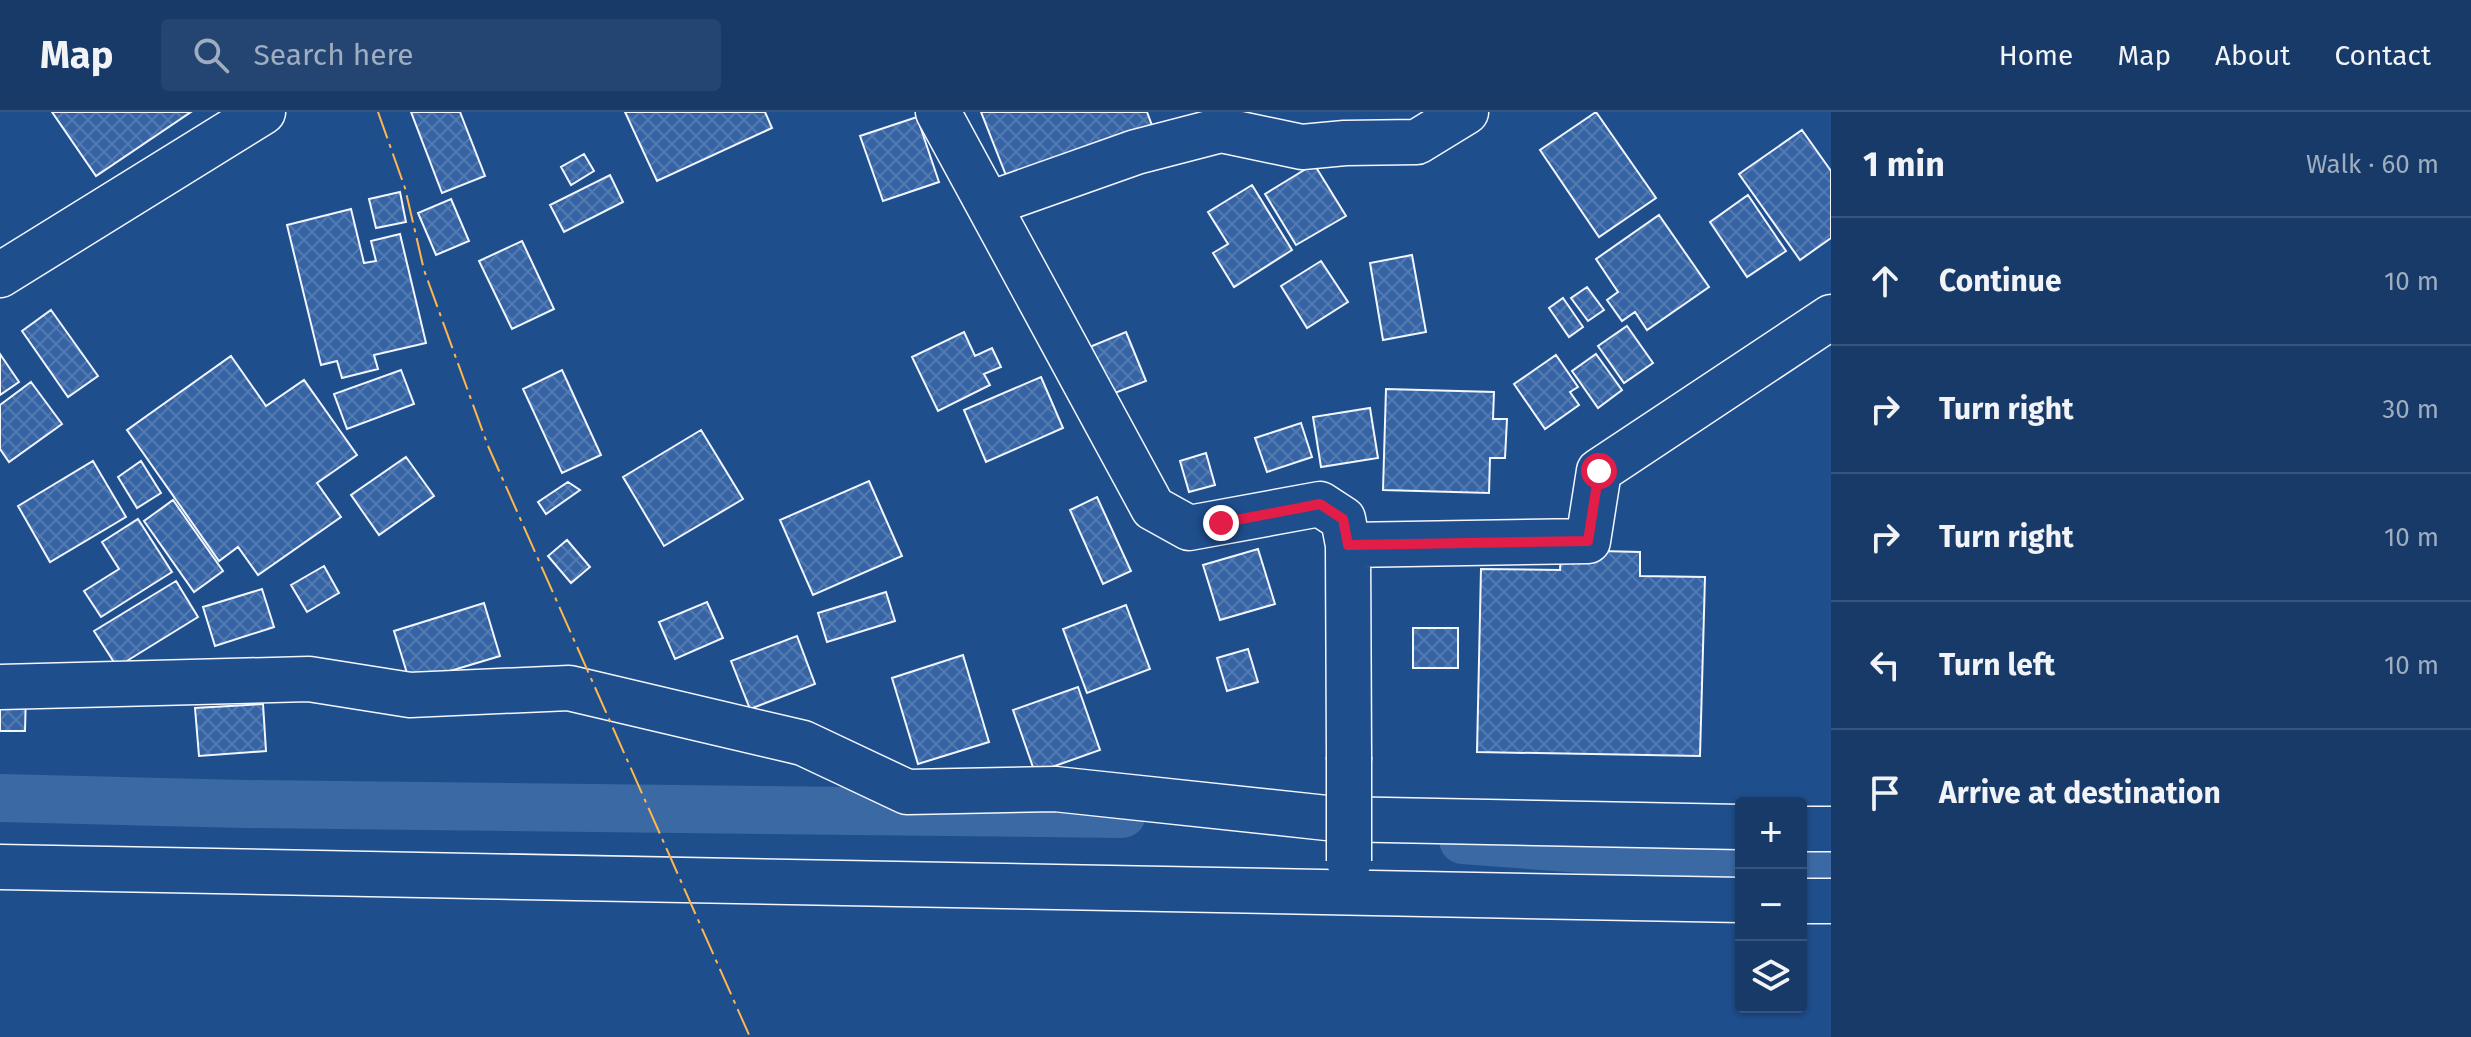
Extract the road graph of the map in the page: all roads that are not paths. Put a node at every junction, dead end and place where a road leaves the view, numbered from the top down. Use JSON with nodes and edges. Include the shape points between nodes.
{"nodes":[{"id":1,"x":263,"y":112,"type":"edge"},
{"id":2,"x":938,"y":112,"type":"edge"},
{"id":3,"x":1466,"y":112,"type":"edge"},
{"id":4,"x":989,"y":204,"type":"junction"},
{"id":5,"x":0,"y":275,"type":"edge"},
{"id":6,"x":1831,"y":317,"type":"edge"},
{"id":7,"x":1348,"y":545,"type":"junction"},
{"id":8,"x":0,"y":687,"type":"edge"},
{"id":9,"x":1735,"y":827,"type":"edge"},
{"id":10,"x":1807,"y":829,"type":"edge"},
{"id":11,"x":1831,"y":829,"type":"edge"},
{"id":12,"x":0,"y":867,"type":"edge"},
{"id":13,"x":1350,"y":877,"type":"junction"},
{"id":14,"x":1735,"y":900,"type":"edge"},
{"id":15,"x":1807,"y":901,"type":"edge"},
{"id":16,"x":1831,"y":901,"type":"edge"}],
"edges":[{"from":1,"to":5,"type":"street"},
{"from":2,"to":4,"type":"street"},
{"from":3,"to":4,"type":"street","via":[[1417,142],[1302,147],[1221,130],[1136,152]]},
{"from":4,"to":7,"type":"street","via":[[1153,508],[1189,528],[1320,504],[1343,519]]},
{"from":6,"to":7,"type":"street","via":[[1599,471],[1588,541]]},
{"from":7,"to":13,"type":"street","bridge":true},
{"from":8,"to":9,"type":"street","via":[[309,679],[410,695],[569,688],[803,743],[907,792],[1055,789],[1336,819]]},
{"from":10,"to":11,"type":"street"},
{"from":12,"to":13,"type":"street"},
{"from":13,"to":14,"type":"street"},
{"from":15,"to":16,"type":"street"}]}
